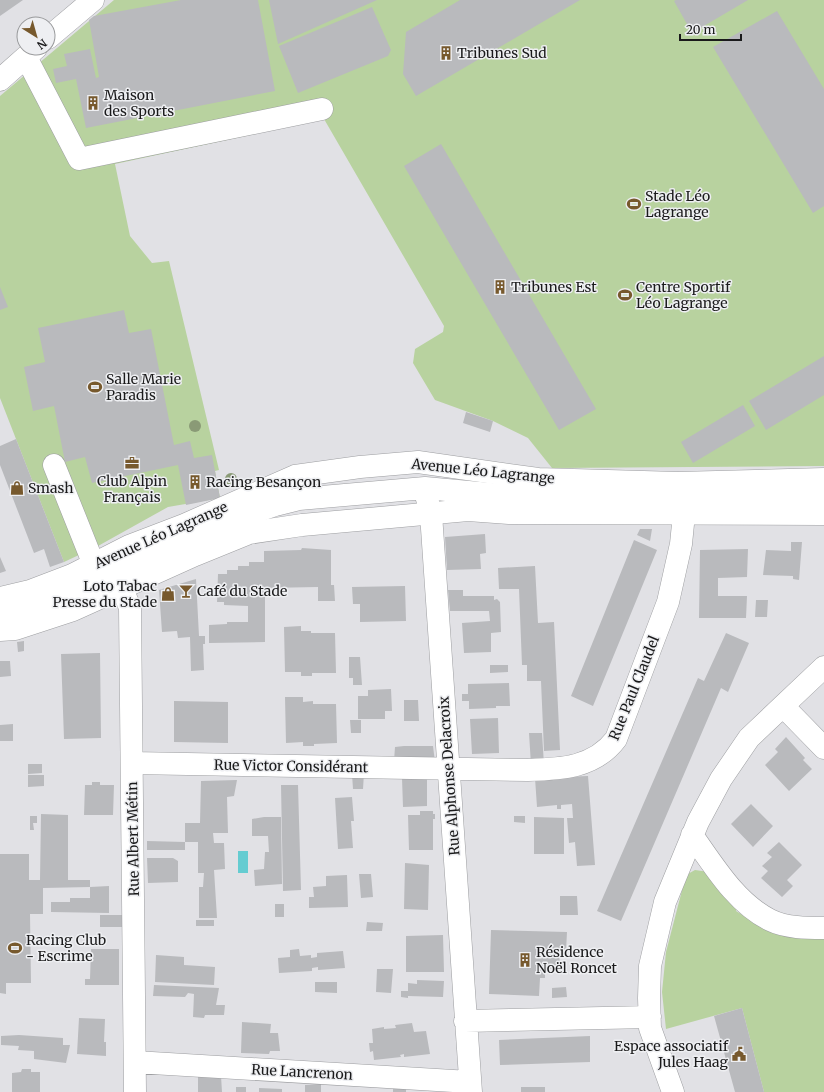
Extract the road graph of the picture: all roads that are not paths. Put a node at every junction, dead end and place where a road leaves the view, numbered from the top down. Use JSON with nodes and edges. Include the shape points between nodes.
{"nodes":[{"id":1,"x":93,"y":0,"type":"edge"},
{"id":2,"x":56,"y":31,"type":"edge"},
{"id":3,"x":27,"y":56,"type":"edge"},
{"id":4,"x":33,"y":56,"type":"edge"},
{"id":5,"x":0,"y":80,"type":"edge"},
{"id":6,"x":322,"y":109,"type":"dead end"},
{"id":7,"x":418,"y":462,"type":"junction"},
{"id":8,"x":54,"y":465,"type":"dead end"},
{"id":9,"x":824,"y":479,"type":"edge"},
{"id":10,"x":424,"y":488,"type":"junction"},
{"id":11,"x":824,"y":494,"type":"edge"},
{"id":12,"x":431,"y":514,"type":"junction"},
{"id":13,"x":684,"y":514,"type":"junction"},
{"id":14,"x":824,"y":514,"type":"edge"},
{"id":15,"x":94,"y":565,"type":"junction"},
{"id":16,"x":122,"y":588,"type":"junction"},
{"id":17,"x":0,"y":598,"type":"edge"},
{"id":18,"x":0,"y":613,"type":"edge"},
{"id":19,"x":0,"y":630,"type":"edge"},
{"id":20,"x":824,"y":667,"type":"edge"},
{"id":21,"x":783,"y":706,"type":"junction"},
{"id":22,"x":824,"y":748,"type":"edge"},
{"id":23,"x":132,"y":763,"type":"junction"},
{"id":24,"x":449,"y":768,"type":"junction"},
{"id":25,"x":692,"y":836,"type":"junction"},
{"id":26,"x":824,"y":928,"type":"edge"},
{"id":27,"x":650,"y":1017,"type":"junction"},
{"id":28,"x":465,"y":1021,"type":"junction"},
{"id":29,"x":135,"y":1062,"type":"junction"},
{"id":30,"x":470,"y":1087,"type":"edge"},
{"id":31,"x":135,"y":1092,"type":"edge"},
{"id":32,"x":672,"y":1092,"type":"edge"}],
"edges":[{"from":1,"to":2,"type":"street"},
{"from":3,"to":5,"type":"street"},
{"from":4,"to":6,"type":"street","via":[[79,159]]},
{"from":7,"to":9,"type":"street","name":"Avenue Léo Lagrange","via":[[538,479],[678,483]]},
{"from":7,"to":10,"type":"street","name":"Rue Alphonse Delacroix"},
{"from":7,"to":15,"type":"street","name":"Avenue Léo Lagrange","via":[[295,476],[184,525],[129,546]]},
{"from":8,"to":15,"type":"street"},
{"from":10,"to":11,"type":"street","name":"Avenue Léo Lagrange","via":[[533,498]]},
{"from":10,"to":12,"type":"street","name":"Rue Alphonse Delacroix"},
{"from":10,"to":18,"type":"street","name":"Avenue Léo Lagrange","via":[[299,499],[275,505],[232,520],[45,602],[13,612]]},
{"from":12,"to":13,"type":"street","via":[[468,510],[509,513]]},
{"from":12,"to":16,"type":"street","via":[[302,525],[249,533]]},
{"from":12,"to":24,"type":"street","name":"Rue Alphonse Delacroix"},
{"from":13,"to":14,"type":"street"},
{"from":13,"to":24,"type":"street","name":"Rue Paul Claudel","via":[[681,544],[668,602],[616,739],[607,750],[596,758],[571,767],[556,769]]},
{"from":15,"to":17,"type":"street","name":"Avenue Léo Lagrange","via":[[36,589]]},
{"from":16,"to":19,"type":"street","via":[[73,610],[15,629]]},
{"from":16,"to":23,"type":"street","name":"Rue Albert Métin","via":[[130,608]]},
{"from":20,"to":21,"type":"street"},
{"from":21,"to":22,"type":"street"},
{"from":21,"to":25,"type":"street","via":[[749,738],[721,779]]},
{"from":23,"to":24,"type":"street","name":"Rue Victor Considérant"},
{"from":23,"to":29,"type":"street","name":"Rue Albert Métin"},
{"from":24,"to":28,"type":"street","name":"Rue Alphonse Delacroix"},
{"from":25,"to":26,"type":"street","via":[[740,898],[752,908],[771,921],[803,929]]},
{"from":25,"to":27,"type":"street","via":[[665,902],[655,940],[650,966]]},
{"from":27,"to":28,"type":"street"},
{"from":27,"to":32,"type":"street","via":[[654,1042]]},
{"from":28,"to":30,"type":"street","name":"Rue Alphonse Delacroix"},
{"from":29,"to":30,"type":"street","name":"Rue Lancrenon"},
{"from":29,"to":31,"type":"street","name":"Rue Albert Métin"}]}
